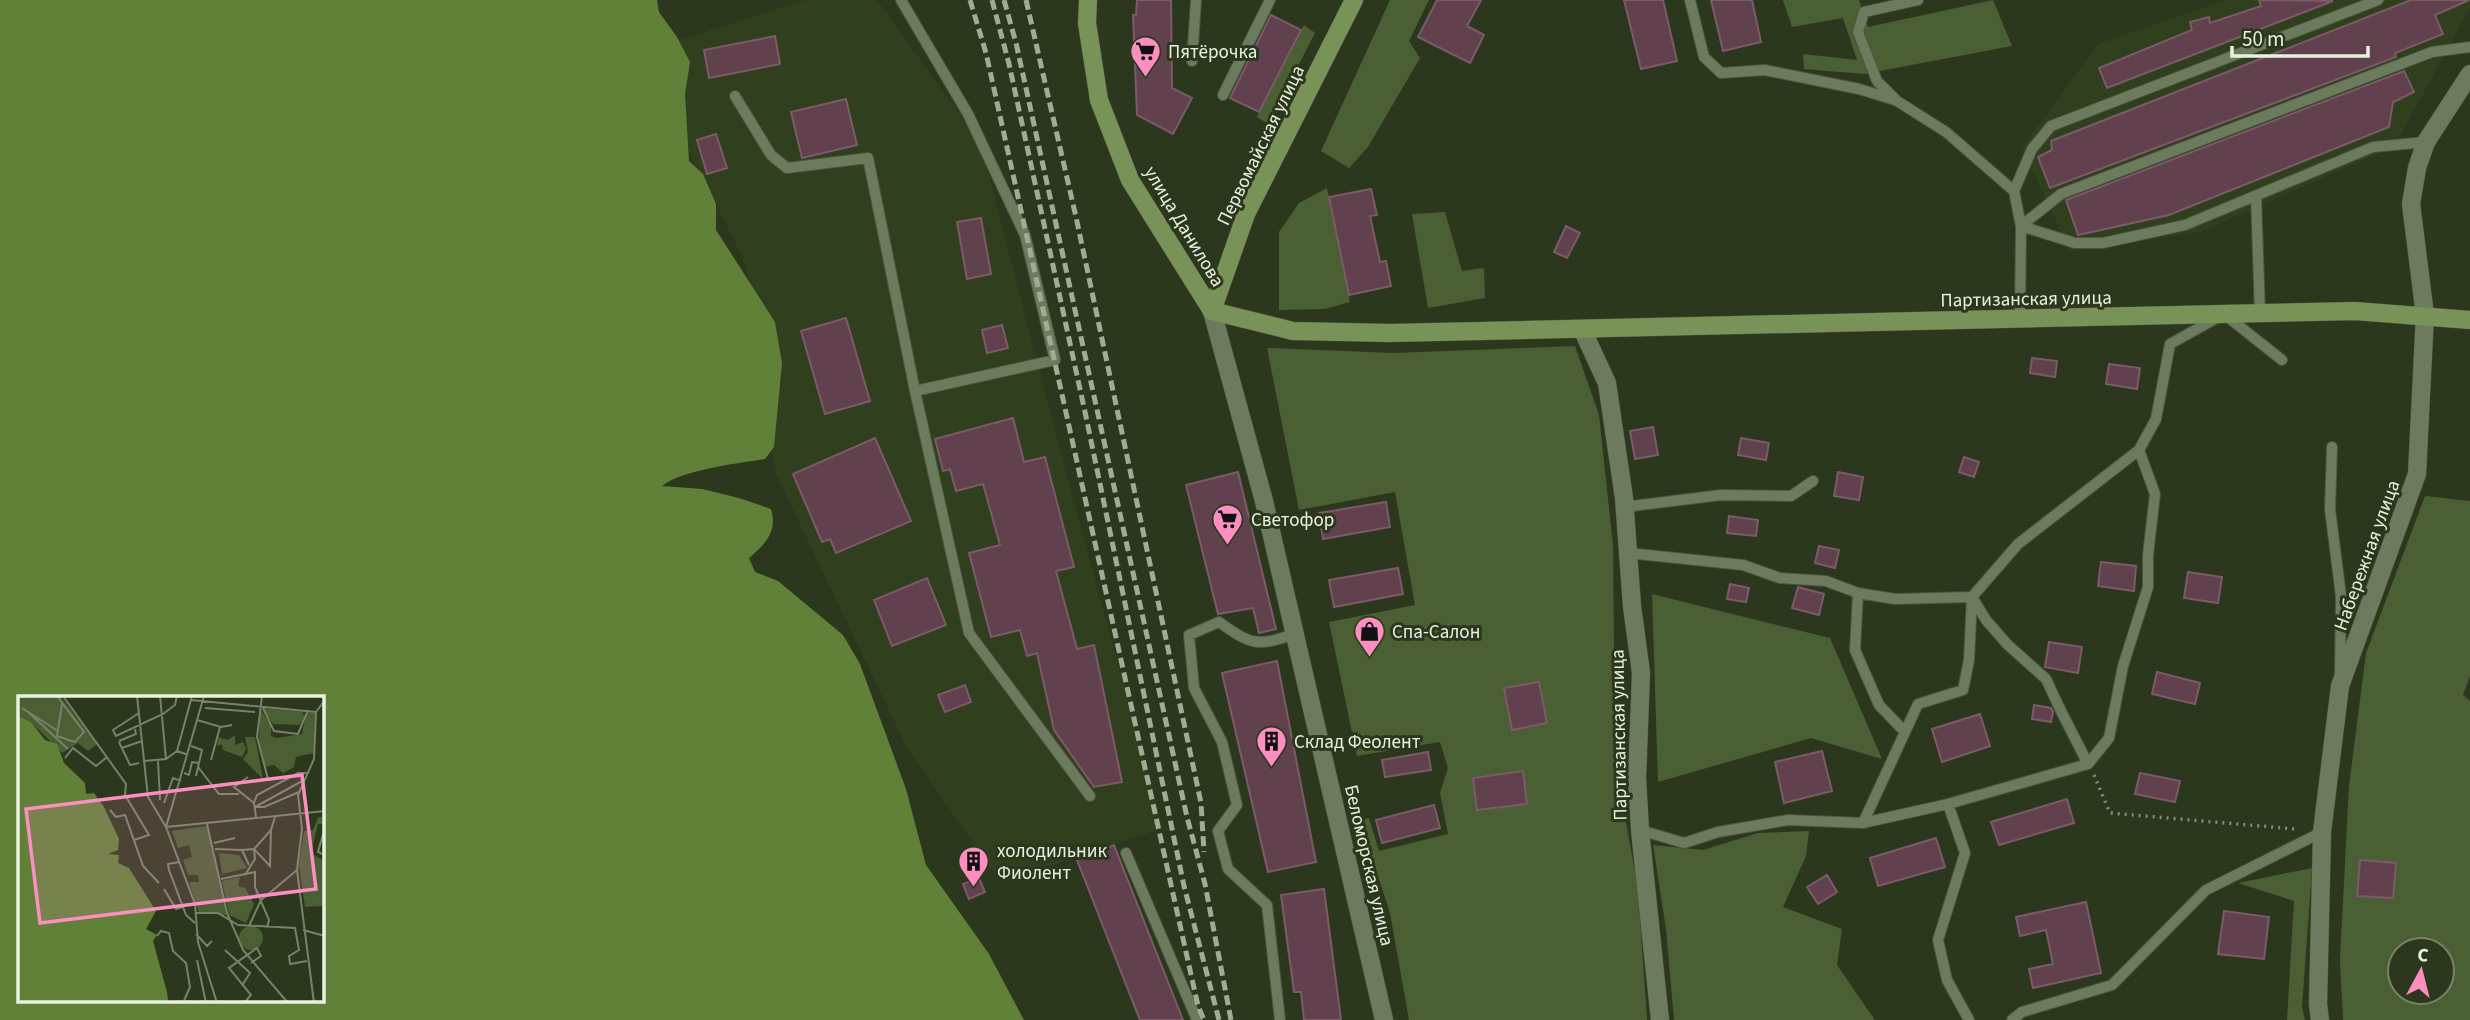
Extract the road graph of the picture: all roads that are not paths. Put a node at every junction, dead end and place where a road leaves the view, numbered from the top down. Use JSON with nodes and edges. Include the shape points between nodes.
{"nodes":[{"id":1,"x":901,"y":0,"type":"edge"},
{"id":2,"x":1088,"y":0,"type":"edge"},
{"id":3,"x":1196,"y":0,"type":"edge"},
{"id":4,"x":1270,"y":0,"type":"edge"},
{"id":5,"x":1354,"y":0,"type":"edge"},
{"id":6,"x":1690,"y":0,"type":"edge"},
{"id":7,"x":1917,"y":0,"type":"edge"},
{"id":8,"x":2378,"y":0,"type":"edge"},
{"id":9,"x":2470,"y":47,"type":"edge"},
{"id":10,"x":1192,"y":61,"type":"dead end"},
{"id":11,"x":2470,"y":74,"type":"edge"},
{"id":12,"x":1223,"y":95,"type":"dead end"},
{"id":13,"x":735,"y":96,"type":"dead end"},
{"id":14,"x":1897,"y":101,"type":"junction"},
{"id":15,"x":2426,"y":142,"type":"junction"},
{"id":16,"x":2014,"y":191,"type":"junction"},
{"id":17,"x":2256,"y":196,"type":"junction"},
{"id":18,"x":2021,"y":226,"type":"junction"},
{"id":19,"x":1212,"y":311,"type":"junction"},
{"id":20,"x":2260,"y":313,"type":"junction"},
{"id":21,"x":2224,"y":314,"type":"junction"},
{"id":22,"x":2425,"y":315,"type":"junction"},
{"id":23,"x":2021,"y":319,"type":"junction"},
{"id":24,"x":2470,"y":320,"type":"edge"},
{"id":25,"x":1582,"y":329,"type":"junction"},
{"id":26,"x":2282,"y":360,"type":"dead end"},
{"id":27,"x":915,"y":391,"type":"junction"},
{"id":28,"x":2332,"y":447,"type":"dead end"},
{"id":29,"x":2139,"y":450,"type":"junction"},
{"id":30,"x":1813,"y":481,"type":"dead end"},
{"id":31,"x":1624,"y":507,"type":"junction"},
{"id":32,"x":1628,"y":553,"type":"junction"},
{"id":33,"x":1858,"y":593,"type":"junction"},
{"id":34,"x":1972,"y":597,"type":"junction"},
{"id":35,"x":1294,"y":634,"type":"junction"},
{"id":36,"x":2340,"y":686,"type":"junction"},
{"id":37,"x":1905,"y":732,"type":"junction"},
{"id":38,"x":2088,"y":764,"type":"junction"},
{"id":39,"x":1090,"y":796,"type":"dead end"},
{"id":40,"x":1948,"y":804,"type":"junction"},
{"id":41,"x":1863,"y":823,"type":"junction"},
{"id":42,"x":1640,"y":830,"type":"junction"},
{"id":43,"x":2322,"y":832,"type":"junction"},
{"id":44,"x":1126,"y":853,"type":"dead end"},
{"id":45,"x":1197,"y":1020,"type":"edge"},
{"id":46,"x":1280,"y":1020,"type":"edge"},
{"id":47,"x":1384,"y":1020,"type":"edge"},
{"id":48,"x":1660,"y":1020,"type":"edge"},
{"id":49,"x":1969,"y":1020,"type":"edge"},
{"id":50,"x":2012,"y":1020,"type":"edge"},
{"id":51,"x":2320,"y":1020,"type":"edge"}],
"edges":[{"from":1,"to":27,"type":"lane","via":[[968,114],[1025,235],[1055,360]]},
{"from":2,"to":19,"type":"main road","name":"улица Данилова","via":[[1087,23],[1099,100],[1130,180]]},
{"from":3,"to":10,"type":"lane"},
{"from":4,"to":12,"type":"lane"},
{"from":5,"to":19,"type":"main road","name":"Первомайская улица","via":[[1246,214]]},
{"from":6,"to":14,"type":"lane","via":[[1704,57],[1721,73],[1765,70]]},
{"from":7,"to":14,"type":"lane","via":[[1864,12],[1858,32],[1877,81]]},
{"from":8,"to":16,"type":"lane","via":[[2050,126],[2032,149]]},
{"from":9,"to":18,"type":"lane","via":[[2432,52],[2061,194]]},
{"from":11,"to":15,"type":"street","name":"Набережная улица"},
{"from":13,"to":27,"type":"lane","via":[[771,155],[787,168],[868,159]]},
{"from":14,"to":16,"type":"lane","via":[[1946,132]]},
{"from":15,"to":17,"type":"lane","via":[[2373,147]]},
{"from":15,"to":22,"type":"street","name":"Набережная улица","via":[[2411,204]]},
{"from":16,"to":18,"type":"lane"},
{"from":17,"to":18,"type":"lane","via":[[2185,225],[2103,243],[2075,243]]},
{"from":17,"to":20,"type":"lane"},
{"from":18,"to":23,"type":"lane"},
{"from":19,"to":25,"type":"main road","name":"Партизанская улица","via":[[1293,331]]},
{"from":19,"to":35,"type":"street","name":"Беломорская улица"},
{"from":20,"to":21,"type":"main road","name":"Партизанская улица"},
{"from":20,"to":22,"type":"main road","name":"Партизанская улица"},
{"from":21,"to":23,"type":"main road","name":"Партизанская улица"},
{"from":21,"to":26,"type":"lane"},
{"from":21,"to":29,"type":"lane","via":[[2170,344],[2156,419]]},
{"from":22,"to":24,"type":"main road","name":"Партизанская улица"},
{"from":22,"to":36,"type":"street","name":"Набережная улица","via":[[2417,474]]},
{"from":23,"to":25,"type":"main road","name":"Партизанская улица"},
{"from":25,"to":31,"type":"street","name":"Партизанская улица","via":[[1607,383]]},
{"from":27,"to":39,"type":"lane","via":[[969,633]]},
{"from":28,"to":36,"type":"lane","via":[[2330,509],[2341,596]]},
{"from":29,"to":34,"type":"lane","via":[[2018,544]]},
{"from":29,"to":38,"type":"lane","via":[[2155,494],[2148,587],[2123,666],[2109,738]]},
{"from":30,"to":31,"type":"lane","via":[[1791,496],[1721,495]]},
{"from":31,"to":32,"type":"street","name":"Партизанская улица"},
{"from":32,"to":33,"type":"lane","via":[[1743,565],[1780,578],[1826,581]]},
{"from":32,"to":42,"type":"street","name":"Партизанская улица","via":[[1641,674]]},
{"from":33,"to":34,"type":"lane","via":[[1895,599]]},
{"from":33,"to":37,"type":"lane","via":[[1855,650],[1879,705]]},
{"from":34,"to":37,"type":"lane","via":[[1963,690],[1919,704]]},
{"from":34,"to":38,"type":"lane","via":[[2007,644],[2046,679]]},
{"from":35,"to":46,"type":"lane","via":[[1269,643],[1245,641],[1219,622],[1189,635],[1194,688],[1222,742],[1237,805],[1218,831],[1228,869],[1267,905]]},
{"from":35,"to":47,"type":"street","name":"Беломорская улица"},
{"from":36,"to":43,"type":"street","name":"Набережная улица"},
{"from":37,"to":41,"type":"lane"},
{"from":38,"to":40,"type":"lane"},
{"from":40,"to":41,"type":"lane"},
{"from":40,"to":49,"type":"lane","via":[[1965,853],[1938,940],[1947,980]]},
{"from":41,"to":42,"type":"lane","via":[[1788,820],[1684,843]]},
{"from":42,"to":48,"type":"street","name":"Партизанская улица"},
{"from":43,"to":50,"type":"lane","via":[[2206,891],[2112,985],[2022,1012]]},
{"from":43,"to":51,"type":"street","name":"Набережная улица"},
{"from":44,"to":45,"type":"lane"}]}
